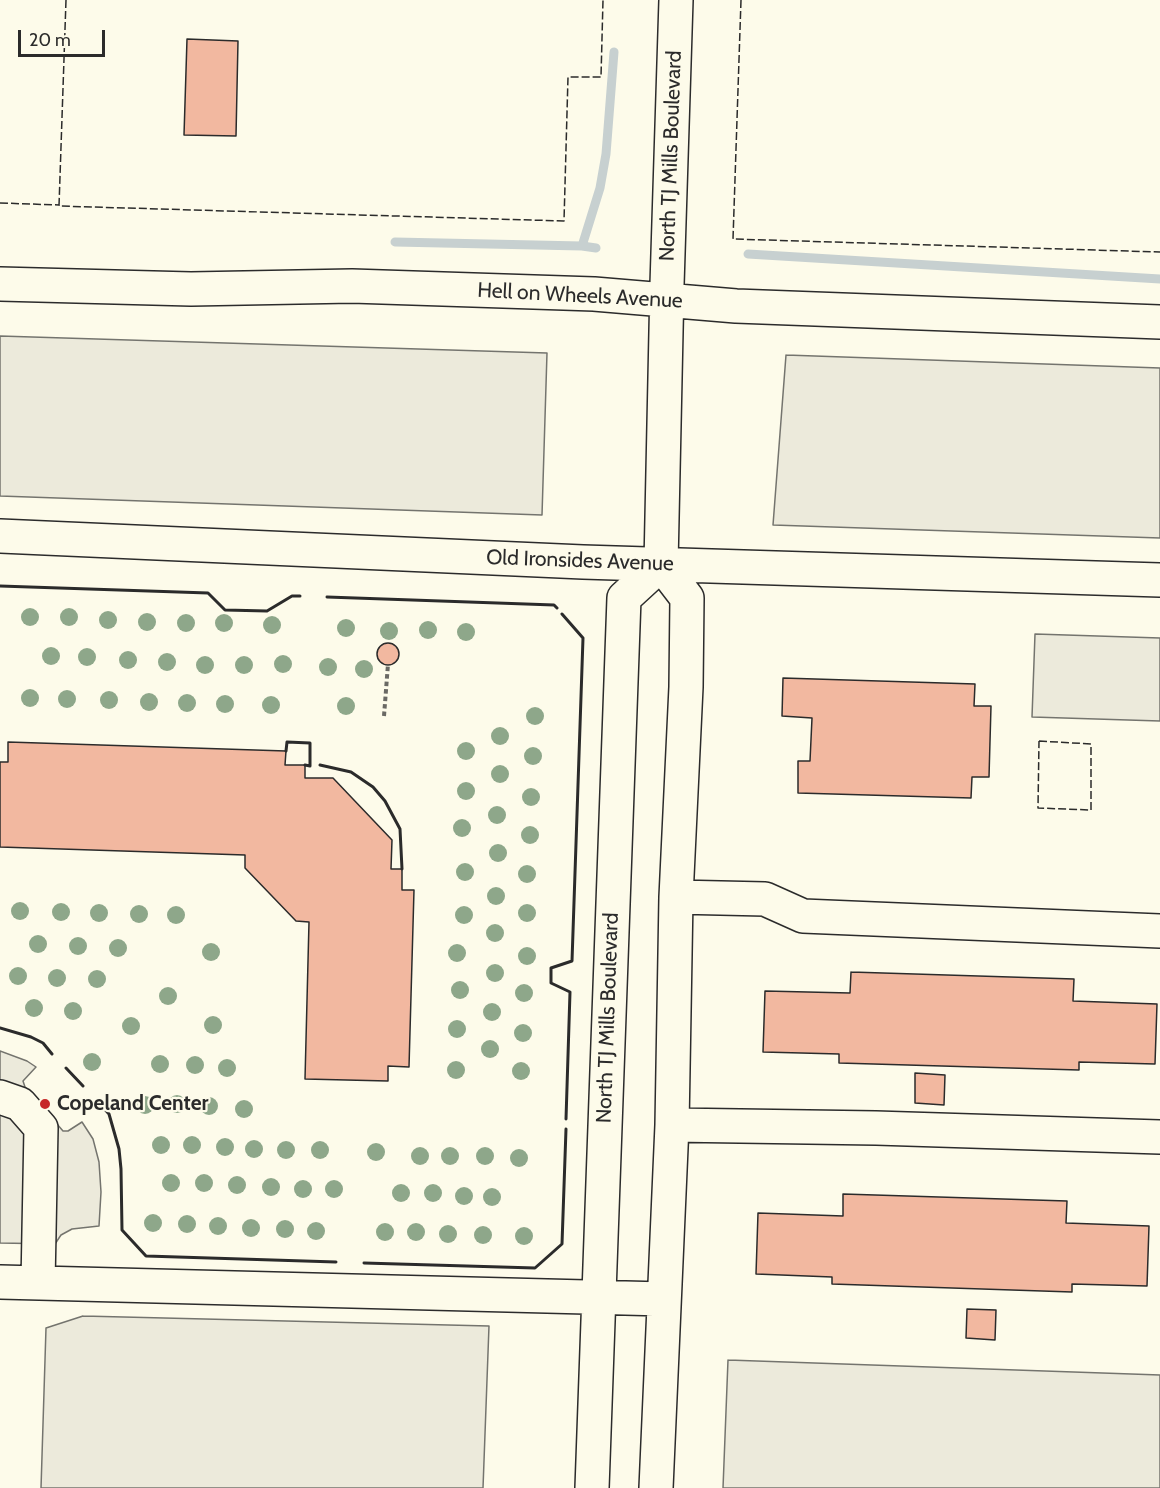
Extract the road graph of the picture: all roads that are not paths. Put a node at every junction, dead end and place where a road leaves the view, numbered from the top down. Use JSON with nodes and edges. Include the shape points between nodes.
{"nodes":[{"id":1,"x":676,"y":0,"type":"edge"},
{"id":2,"x":0,"y":284,"type":"edge"},
{"id":3,"x":667,"y":300,"type":"junction"},
{"id":4,"x":1160,"y":322,"type":"edge"},
{"id":5,"x":0,"y":536,"type":"edge"},
{"id":6,"x":662,"y":564,"type":"junction"},
{"id":7,"x":1160,"y":580,"type":"edge"},
{"id":8,"x":676,"y":897,"type":"junction"},
{"id":9,"x":1160,"y":931,"type":"edge"},
{"id":10,"x":0,"y":1097,"type":"edge"},
{"id":11,"x":672,"y":1125,"type":"junction"},
{"id":12,"x":1160,"y":1137,"type":"edge"},
{"id":13,"x":0,"y":1282,"type":"edge"},
{"id":14,"x":38,"y":1283,"type":"junction"},
{"id":15,"x":598,"y":1296,"type":"junction"},
{"id":16,"x":664,"y":1299,"type":"junction"},
{"id":17,"x":592,"y":1488,"type":"edge"},
{"id":18,"x":656,"y":1488,"type":"edge"}],
"edges":[{"from":1,"to":3,"type":"street","name":"North TJ Mills Boulevard"},
{"from":2,"to":3,"type":"street","name":"Hell on Wheels Avenue","via":[[191,289],[352,286]]},
{"from":3,"to":4,"type":"street","name":"Hell on Wheels Avenue"},
{"from":3,"to":6,"type":"street","name":"North TJ Mills Boulevard"},
{"from":5,"to":6,"type":"street","name":"Old Ironsides Avenue"},
{"from":6,"to":7,"type":"street","name":"Old Ironsides Avenue"},
{"from":6,"to":8,"type":"street","via":[[687,598]]},
{"from":6,"to":15,"type":"street","name":"North TJ Mills Boulevard","via":[[624,598]]},
{"from":8,"to":9,"type":"street","via":[[765,899],[803,916]]},
{"from":8,"to":11,"type":"street"},
{"from":10,"to":14,"type":"street","via":[[20,1104],[41,1128]]},
{"from":11,"to":12,"type":"street"},
{"from":11,"to":16,"type":"street"},
{"from":13,"to":14,"type":"street"},
{"from":14,"to":15,"type":"street"},
{"from":15,"to":16,"type":"street"},
{"from":15,"to":17,"type":"street","name":"North TJ Mills Boulevard"},
{"from":16,"to":18,"type":"street"}]}
